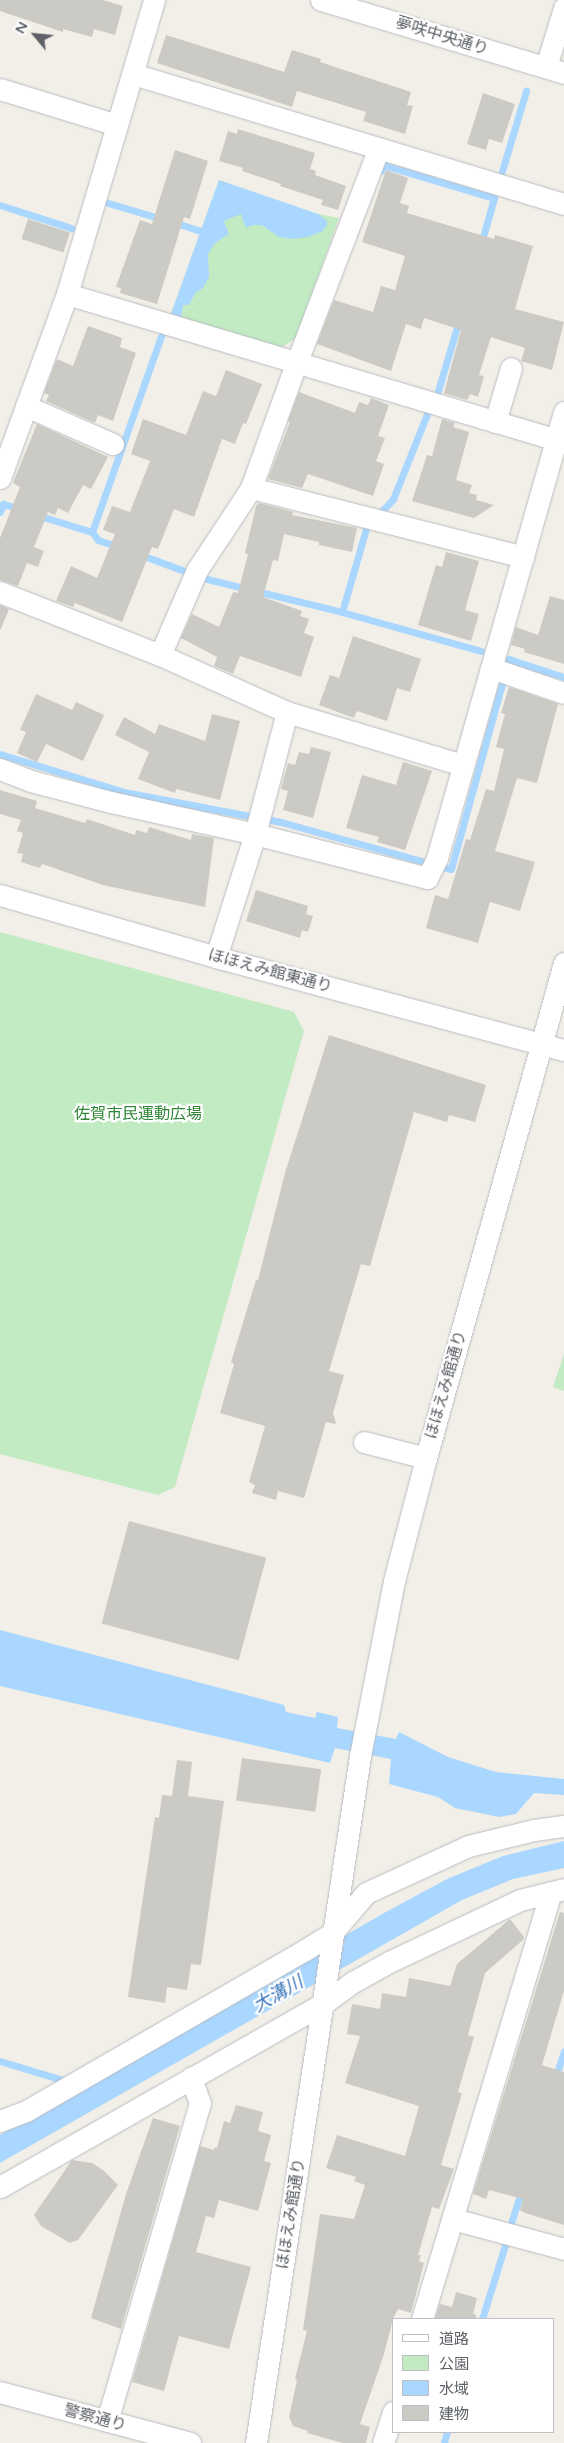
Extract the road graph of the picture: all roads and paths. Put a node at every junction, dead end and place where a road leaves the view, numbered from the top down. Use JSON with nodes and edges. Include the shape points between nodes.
{"nodes":[{"id":1,"x":154,"y":0,"type":"edge"},
{"id":2,"x":321,"y":0,"type":"edge"},
{"id":3,"x":564,"y":8,"type":"edge"},
{"id":4,"x":555,"y":70,"type":"edge"},
{"id":5,"x":133,"y":74,"type":"junction"},
{"id":6,"x":0,"y":89,"type":"edge"},
{"id":7,"x":117,"y":125,"type":"junction"},
{"id":8,"x":380,"y":148,"type":"junction"},
{"id":9,"x":564,"y":204,"type":"edge"},
{"id":10,"x":67,"y":294,"type":"junction"},
{"id":11,"x":296,"y":364,"type":"junction"},
{"id":12,"x":511,"y":368,"type":"dead end"},
{"id":13,"x":26,"y":406,"type":"junction"},
{"id":14,"x":564,"y":412,"type":"edge"},
{"id":15,"x":495,"y":422,"type":"junction"},
{"id":16,"x":560,"y":441,"type":"edge"},
{"id":17,"x":113,"y":444,"type":"dead end"},
{"id":18,"x":0,"y":478,"type":"edge"},
{"id":19,"x":251,"y":488,"type":"junction"},
{"id":20,"x":523,"y":557,"type":"junction"},
{"id":21,"x":0,"y":592,"type":"edge"},
{"id":22,"x":160,"y":656,"type":"junction"},
{"id":23,"x":501,"y":671,"type":"junction"},
{"id":24,"x":564,"y":694,"type":"edge"},
{"id":25,"x":287,"y":712,"type":"junction"},
{"id":26,"x":463,"y":764,"type":"junction"},
{"id":27,"x":0,"y":769,"type":"edge"},
{"id":28,"x":257,"y":824,"type":"junction"},
{"id":29,"x":0,"y":895,"type":"edge"},
{"id":30,"x":216,"y":957,"type":"junction"},
{"id":31,"x":564,"y":963,"type":"edge"},
{"id":32,"x":541,"y":1043,"type":"junction"},
{"id":33,"x":564,"y":1050,"type":"edge"},
{"id":34,"x":364,"y":1442,"type":"dead end"},
{"id":35,"x":426,"y":1458,"type":"junction"},
{"id":36,"x":564,"y":1826,"type":"edge"},
{"id":37,"x":557,"y":1891,"type":"edge"},
{"id":38,"x":331,"y":1938,"type":"junction"},
{"id":39,"x":325,"y":1993,"type":"junction"},
{"id":40,"x":191,"y":2078,"type":"junction"},
{"id":41,"x":0,"y":2121,"type":"edge"},
{"id":42,"x":0,"y":2187,"type":"edge"},
{"id":43,"x":453,"y":2219,"type":"junction"},
{"id":44,"x":564,"y":2248,"type":"edge"},
{"id":45,"x":422,"y":2318,"type":"edge"},
{"id":46,"x":0,"y":2392,"type":"edge"},
{"id":47,"x":392,"y":2415,"type":"edge"},
{"id":48,"x":107,"y":2421,"type":"junction"},
{"id":49,"x":190,"y":2443,"type":"edge"},
{"id":50,"x":256,"y":2443,"type":"edge"},
{"id":51,"x":383,"y":2443,"type":"edge"}],
"edges":[{"from":1,"to":5,"type":"street"},
{"from":2,"to":4,"type":"street","name":"夢咲中央通り"},
{"from":3,"to":4,"type":"street"},
{"from":5,"to":7,"type":"street"},
{"from":5,"to":8,"type":"street"},
{"from":6,"to":7,"type":"street"},
{"from":7,"to":10,"type":"street"},
{"from":8,"to":9,"type":"street"},
{"from":8,"to":11,"type":"street"},
{"from":10,"to":11,"type":"street"},
{"from":10,"to":13,"type":"street"},
{"from":11,"to":15,"type":"street"},
{"from":11,"to":19,"type":"street"},
{"from":12,"to":15,"type":"street"},
{"from":13,"to":17,"type":"street"},
{"from":13,"to":18,"type":"street"},
{"from":14,"to":16,"type":"street"},
{"from":15,"to":16,"type":"street"},
{"from":16,"to":20,"type":"street"},
{"from":19,"to":20,"type":"street"},
{"from":19,"to":22,"type":"street","via":[[197,570]]},
{"from":20,"to":23,"type":"street"},
{"from":21,"to":22,"type":"street"},
{"from":22,"to":25,"type":"street"},
{"from":23,"to":24,"type":"street"},
{"from":23,"to":26,"type":"street"},
{"from":25,"to":26,"type":"street"},
{"from":25,"to":28,"type":"street"},
{"from":26,"to":28,"type":"street","via":[[435,864],[427,878]]},
{"from":27,"to":28,"type":"street","via":[[31,781],[111,802]]},
{"from":28,"to":30,"type":"street"},
{"from":29,"to":30,"type":"street","name":"ほほえみ館東通り"},
{"from":30,"to":32,"type":"street","name":"ほほえみ館東通り"},
{"from":31,"to":32,"type":"street","name":"ほほえみ館通り"},
{"from":32,"to":33,"type":"street","name":"ほほえみ館東通り"},
{"from":32,"to":35,"type":"street","name":"ほほえみ館通り"},
{"from":34,"to":35,"type":"street"},
{"from":35,"to":38,"type":"street","name":"ほほえみ館通り","via":[[394,1581],[360,1756]]},
{"from":36,"to":38,"type":"street","via":[[468,1846],[366,1893]]},
{"from":37,"to":39,"type":"street","via":[[520,1900]]},
{"from":37,"to":43,"type":"street"},
{"from":38,"to":39,"type":"street","name":"ほほえみ館通り"},
{"from":38,"to":41,"type":"street","via":[[26,2111]]},
{"from":39,"to":40,"type":"street"},
{"from":39,"to":50,"type":"street","name":"ほほえみ館通り"},
{"from":40,"to":42,"type":"street"},
{"from":40,"to":48,"type":"street","via":[[200,2103]]},
{"from":43,"to":44,"type":"street"},
{"from":43,"to":45,"type":"street"},
{"from":46,"to":48,"type":"street","name":"警察通り"},
{"from":47,"to":51,"type":"street"},
{"from":48,"to":49,"type":"street","name":"警察通り"}]}
